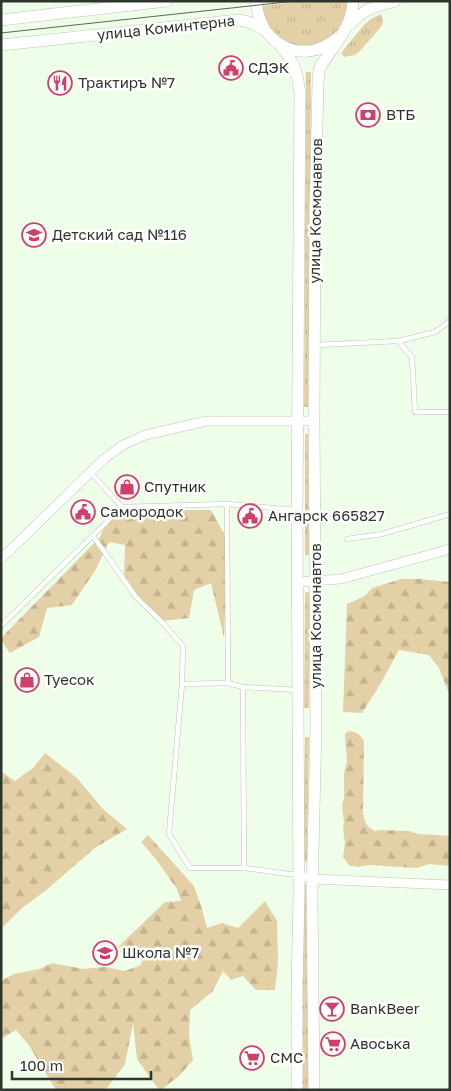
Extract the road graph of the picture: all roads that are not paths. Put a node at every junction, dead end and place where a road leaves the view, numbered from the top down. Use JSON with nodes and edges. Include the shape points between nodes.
{"nodes":[{"id":1,"x":167,"y":1,"type":"edge"},
{"id":2,"x":257,"y":1,"type":"edge"},
{"id":3,"x":353,"y":1,"type":"edge"},
{"id":4,"x":395,"y":1,"type":"edge"},
{"id":5,"x":1,"y":20,"type":"edge"},
{"id":6,"x":265,"y":31,"type":"junction"},
{"id":7,"x":342,"y":34,"type":"junction"},
{"id":8,"x":280,"y":45,"type":"junction"},
{"id":9,"x":1,"y":46,"type":"edge"},
{"id":10,"x":450,"y":321,"type":"edge"},
{"id":11,"x":398,"y":341,"type":"junction"},
{"id":12,"x":315,"y":344,"type":"junction"},
{"id":13,"x":450,"y":412,"type":"edge"},
{"id":14,"x":298,"y":421,"type":"junction"},
{"id":15,"x":314,"y":421,"type":"junction"},
{"id":16,"x":90,"y":472,"type":"junction"},
{"id":17,"x":227,"y":504,"type":"junction"},
{"id":18,"x":122,"y":507,"type":"junction"},
{"id":19,"x":297,"y":510,"type":"junction"},
{"id":20,"x":450,"y":514,"type":"edge"},
{"id":21,"x":93,"y":536,"type":"junction"},
{"id":22,"x":347,"y":539,"type":"dead end"},
{"id":23,"x":450,"y":549,"type":"edge"},
{"id":24,"x":1,"y":559,"type":"edge"},
{"id":25,"x":316,"y":581,"type":"junction"},
{"id":26,"x":298,"y":582,"type":"junction"},
{"id":27,"x":1,"y":626,"type":"edge"},
{"id":28,"x":228,"y":683,"type":"junction"},
{"id":29,"x":182,"y":684,"type":"junction"},
{"id":30,"x":243,"y":687,"type":"junction"},
{"id":31,"x":298,"y":690,"type":"junction"},
{"id":32,"x":244,"y":868,"type":"junction"},
{"id":33,"x":299,"y":875,"type":"junction"},
{"id":34,"x":312,"y":879,"type":"junction"},
{"id":35,"x":450,"y":885,"type":"edge"},
{"id":36,"x":297,"y":1090,"type":"edge"},
{"id":37,"x":314,"y":1090,"type":"edge"}],
"edges":[{"from":1,"to":5,"type":"street","name":"улица Коминтерна"},
{"from":2,"to":6,"type":"street","via":[[257,12]]},
{"from":3,"to":7,"type":"street","name":"улица Космонавтов","via":[[352,14]]},
{"from":4,"to":7,"type":"street","name":"улица Коминтерна","via":[[364,11]]},
{"from":6,"to":8,"type":"street","name":"улица Коминтерна"},
{"from":6,"to":9,"type":"street","name":"улица Коминтерна","via":[[239,20]]},
{"from":7,"to":8,"type":"street","name":"улица Коминтерна","via":[[328,46],[308,52]]},
{"from":7,"to":12,"type":"street","name":"улица Космонавтов","via":[[318,76]]},
{"from":8,"to":14,"type":"street","name":"улица Космонавтов","via":[[293,62],[300,94]]},
{"from":10,"to":11,"type":"lane","via":[[435,332]]},
{"from":11,"to":12,"type":"lane"},
{"from":11,"to":13,"type":"lane","via":[[412,356],[415,412]]},
{"from":12,"to":15,"type":"street","name":"улица Космонавтов"},
{"from":14,"to":15,"type":"street"},
{"from":14,"to":16,"type":"street","via":[[207,422],[145,435],[123,445]]},
{"from":14,"to":19,"type":"street","name":"улица Космонавтов"},
{"from":15,"to":25,"type":"street","name":"улица Космонавтов"},
{"from":16,"to":18,"type":"lane"},
{"from":16,"to":24,"type":"street"},
{"from":17,"to":18,"type":"lane"},
{"from":17,"to":19,"type":"lane"},
{"from":17,"to":28,"type":"lane"},
{"from":18,"to":21,"type":"lane"},
{"from":19,"to":26,"type":"street","name":"улица Космонавтов"},
{"from":20,"to":22,"type":"lane","via":[[382,534]]},
{"from":21,"to":27,"type":"lane"},
{"from":21,"to":29,"type":"lane","via":[[136,597],[183,646]]},
{"from":23,"to":25,"type":"street","via":[[341,579]]},
{"from":25,"to":26,"type":"street"},
{"from":25,"to":34,"type":"street","name":"улица Космонавтов"},
{"from":26,"to":31,"type":"street","name":"улица Космонавтов"},
{"from":28,"to":29,"type":"lane"},
{"from":28,"to":30,"type":"lane"},
{"from":29,"to":32,"type":"lane","via":[[169,834],[190,868]]},
{"from":30,"to":31,"type":"lane"},
{"from":30,"to":32,"type":"lane"},
{"from":31,"to":33,"type":"street","name":"улица Космонавтов"},
{"from":32,"to":33,"type":"lane"},
{"from":33,"to":34,"type":"street"},
{"from":33,"to":36,"type":"street","name":"улица Космонавтов"},
{"from":34,"to":35,"type":"street"},
{"from":34,"to":37,"type":"street","name":"улица Космонавтов"}]}
